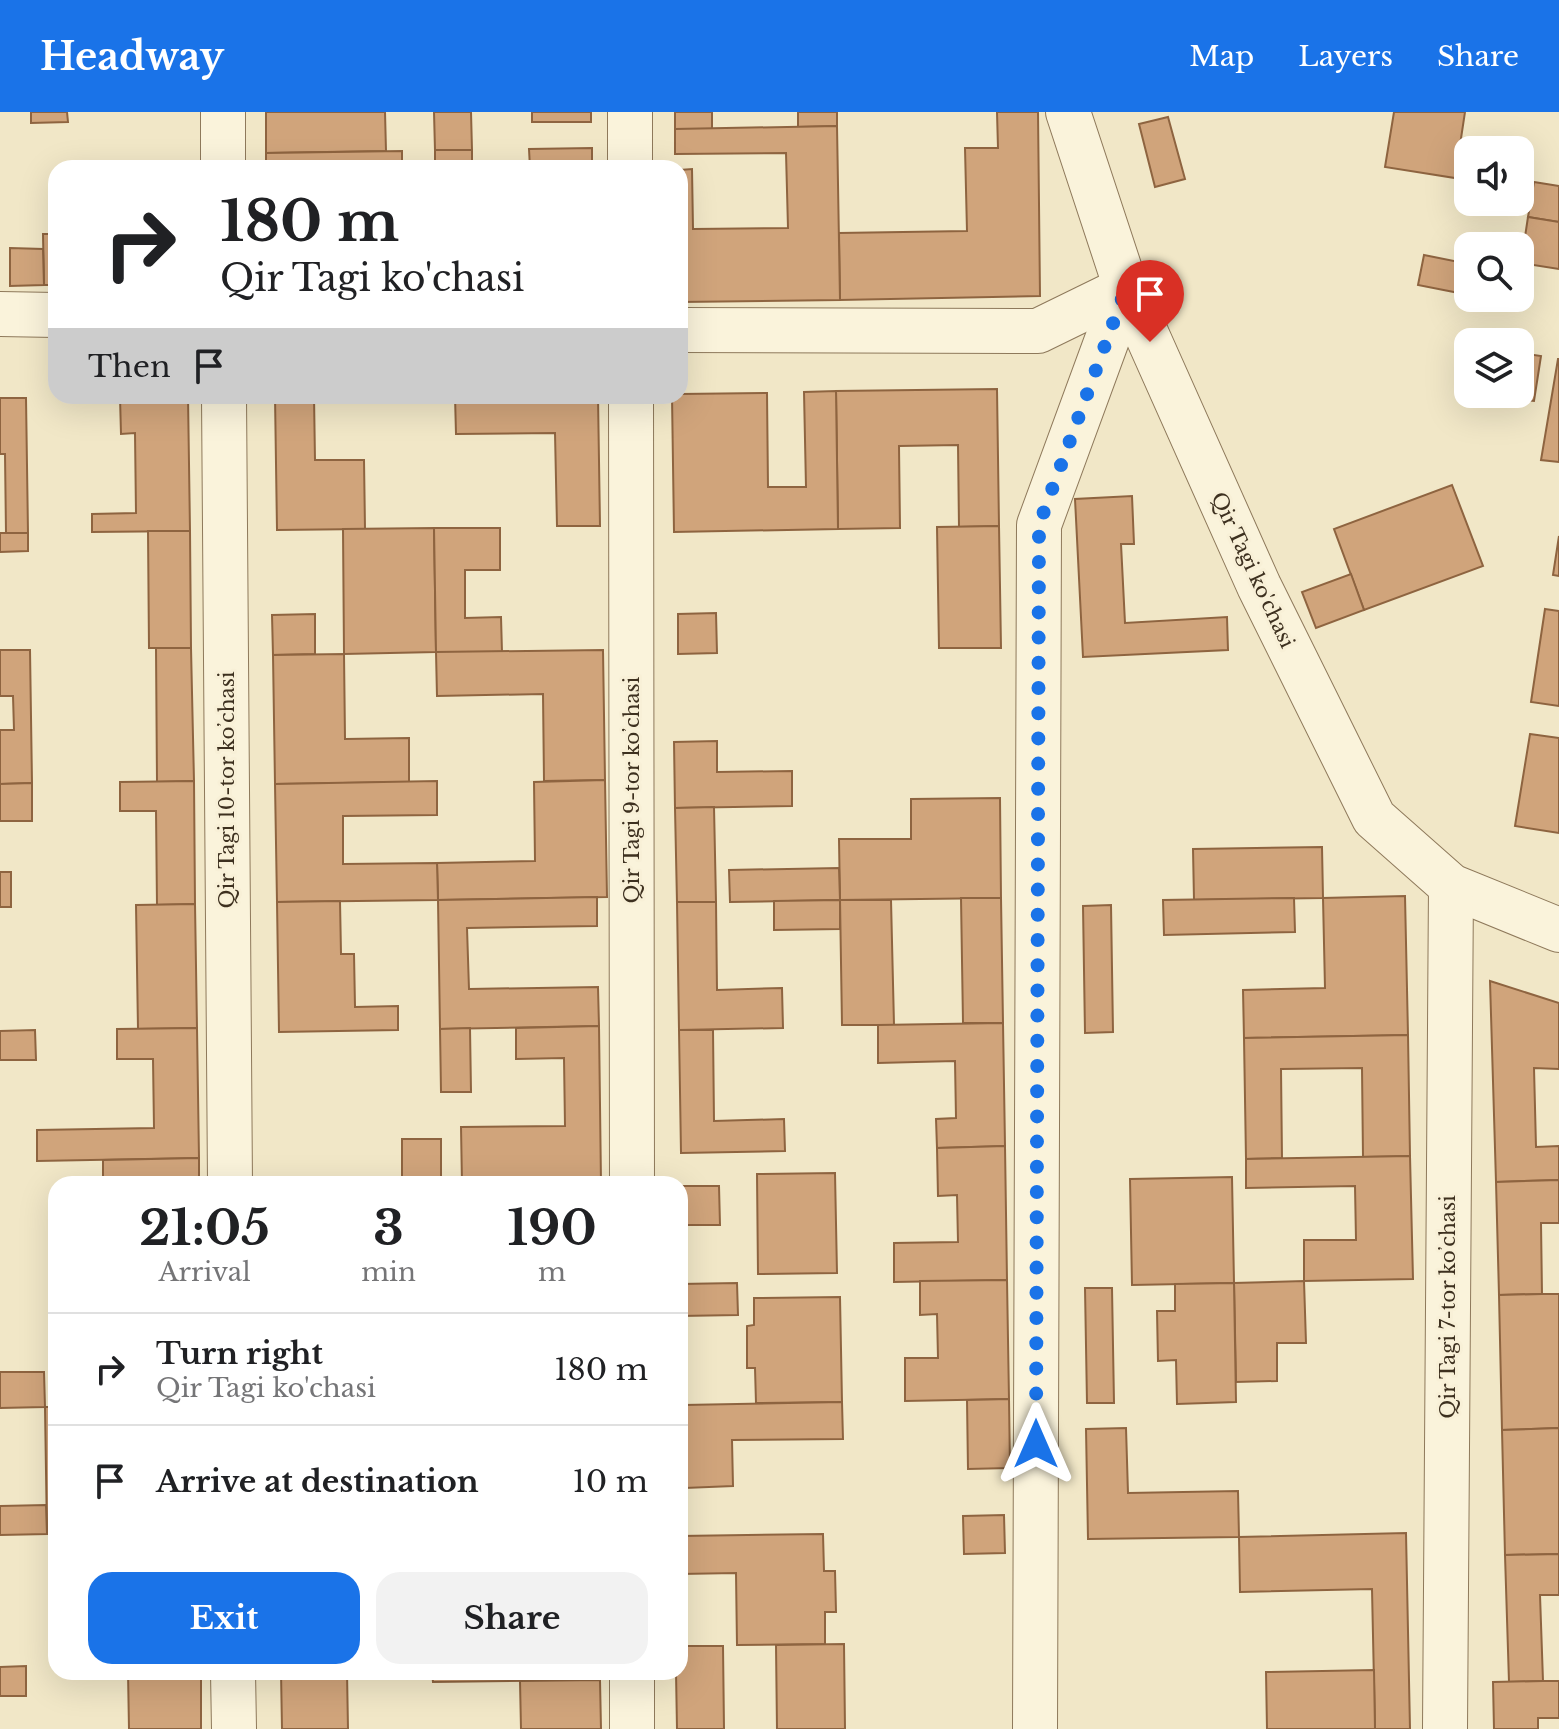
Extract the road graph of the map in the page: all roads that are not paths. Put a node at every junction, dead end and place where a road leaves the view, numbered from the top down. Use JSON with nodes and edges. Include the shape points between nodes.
{"nodes":[{"id":1,"x":223,"y":112,"type":"edge"},
{"id":2,"x":630,"y":112,"type":"edge"},
{"id":3,"x":1068,"y":112,"type":"edge"},
{"id":4,"x":223,"y":160,"type":"edge"},
{"id":5,"x":630,"y":160,"type":"edge"},
{"id":6,"x":1126,"y":288,"type":"junction"},
{"id":7,"x":0,"y":314,"type":"edge"},
{"id":8,"x":48,"y":315,"type":"edge"},
{"id":9,"x":688,"y":330,"type":"edge"},
{"id":10,"x":224,"y":404,"type":"edge"},
{"id":11,"x":631,"y":404,"type":"edge"},
{"id":12,"x":1451,"y":886,"type":"junction"},
{"id":13,"x":1559,"y":930,"type":"edge"},
{"id":14,"x":230,"y":1176,"type":"edge"},
{"id":15,"x":632,"y":1176,"type":"edge"},
{"id":16,"x":233,"y":1680,"type":"edge"},
{"id":17,"x":632,"y":1680,"type":"edge"},
{"id":18,"x":234,"y":1729,"type":"edge"},
{"id":19,"x":632,"y":1729,"type":"edge"},
{"id":20,"x":1035,"y":1729,"type":"edge"},
{"id":21,"x":1445,"y":1729,"type":"edge"}],
"edges":[{"from":1,"to":4,"type":"street"},
{"from":2,"to":5,"type":"street"},
{"from":3,"to":6,"type":"street","name":"Qir Tagi ko'chasi"},
{"from":6,"to":9,"type":"street","via":[[1038,331]]},
{"from":6,"to":12,"type":"street","name":"Qir Tagi ko'chasi","via":[[1259,586],[1374,818]]},
{"from":6,"to":20,"type":"street","via":[[1039,525]]},
{"from":7,"to":8,"type":"street"},
{"from":10,"to":14,"type":"street","name":"Qir Tagi 10-tor koʼchasi"},
{"from":11,"to":15,"type":"street","name":"Qir Tagi 9-tor koʼchasi"},
{"from":12,"to":13,"type":"street","name":"Qir Tagi ko'chasi"},
{"from":12,"to":21,"type":"street","name":"Qir Tagi 7-tor koʼchasi"},
{"from":16,"to":18,"type":"street"},
{"from":17,"to":19,"type":"street"}]}
